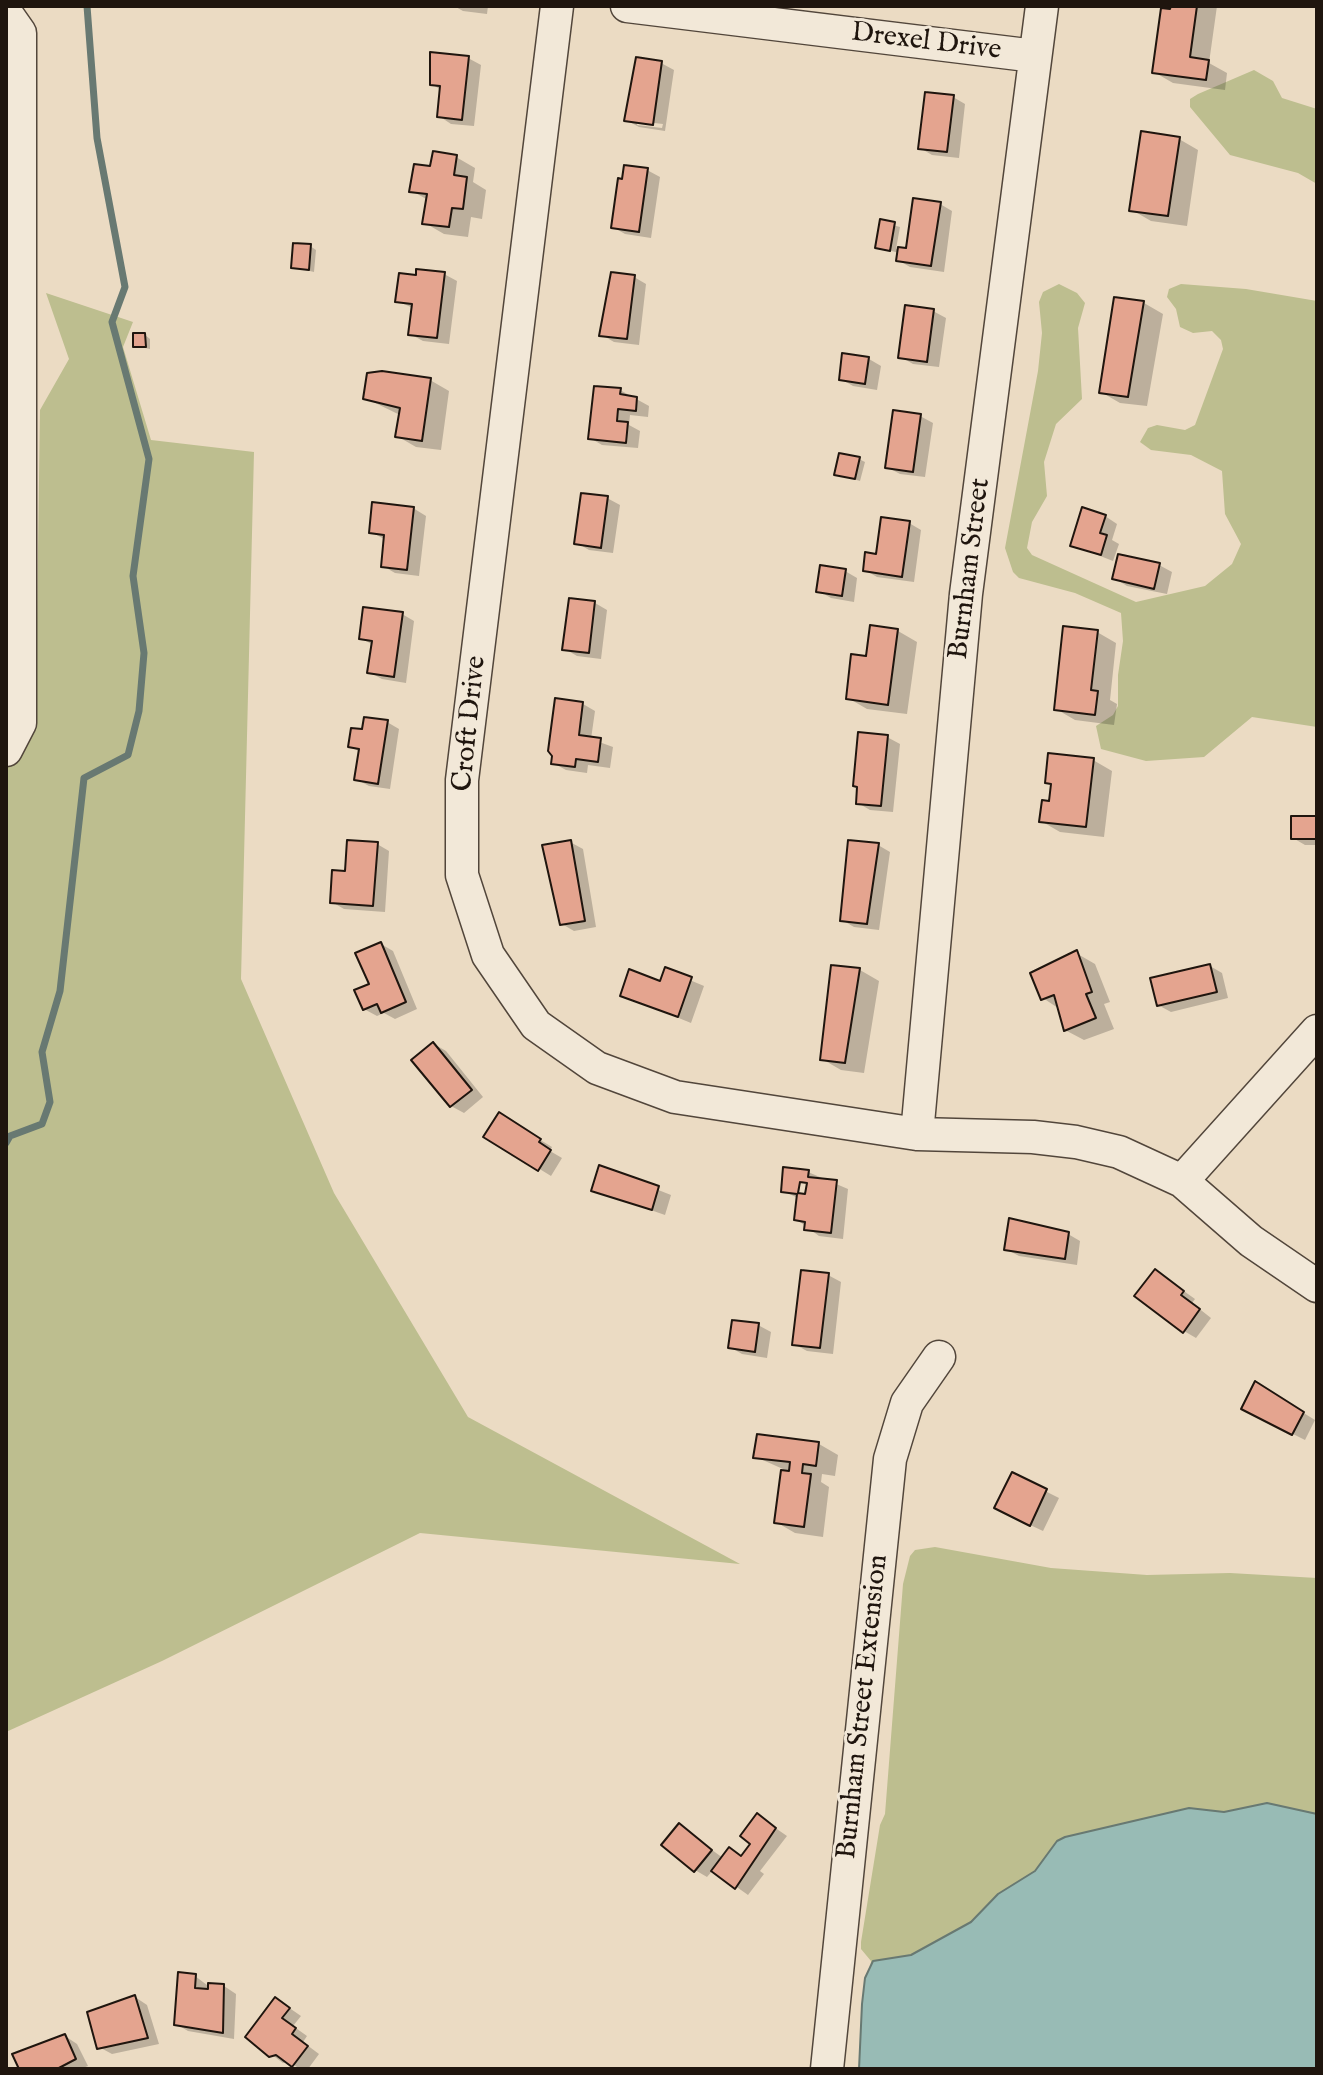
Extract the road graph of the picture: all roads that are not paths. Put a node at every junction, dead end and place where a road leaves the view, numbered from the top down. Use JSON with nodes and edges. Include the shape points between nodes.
{"nodes":[{"id":1,"x":557,"y":6,"type":"edge"},
{"id":2,"x":627,"y":6,"type":"edge"},
{"id":3,"x":1042,"y":6,"type":"edge"},
{"id":4,"x":6,"y":13,"type":"edge"},
{"id":5,"x":1035,"y":56,"type":"junction"},
{"id":6,"x":11,"y":732,"type":"edge"},
{"id":7,"x":1317,"y":1031,"type":"edge"},
{"id":8,"x":917,"y":1134,"type":"junction"},
{"id":9,"x":1182,"y":1181,"type":"junction"},
{"id":10,"x":1317,"y":1286,"type":"edge"},
{"id":11,"x":939,"y":1357,"type":"dead end"},
{"id":12,"x":827,"y":2069,"type":"edge"}],
"edges":[{"from":1,"to":8,"type":"street","name":"Croft Drive","via":[[462,780],[462,875],[483,942],[536,1025],[597,1068],[675,1097]]},
{"from":2,"to":5,"type":"street","name":"Drexel Drive"},
{"from":3,"to":5,"type":"street","name":"Burnham Street"},
{"from":4,"to":6,"type":"street","via":[[20,33]]},
{"from":5,"to":8,"type":"street","name":"Burnham Street","via":[[966,594]]},
{"from":7,"to":9,"type":"street"},
{"from":8,"to":9,"type":"street","name":"Croft Drive","via":[[1076,1142],[1119,1152]]},
{"from":9,"to":10,"type":"street","name":"Croft Drive","via":[[1251,1241]]},
{"from":11,"to":12,"type":"street","name":"Burnham Street Extension","via":[[907,1403],[890,1459]]}]}
